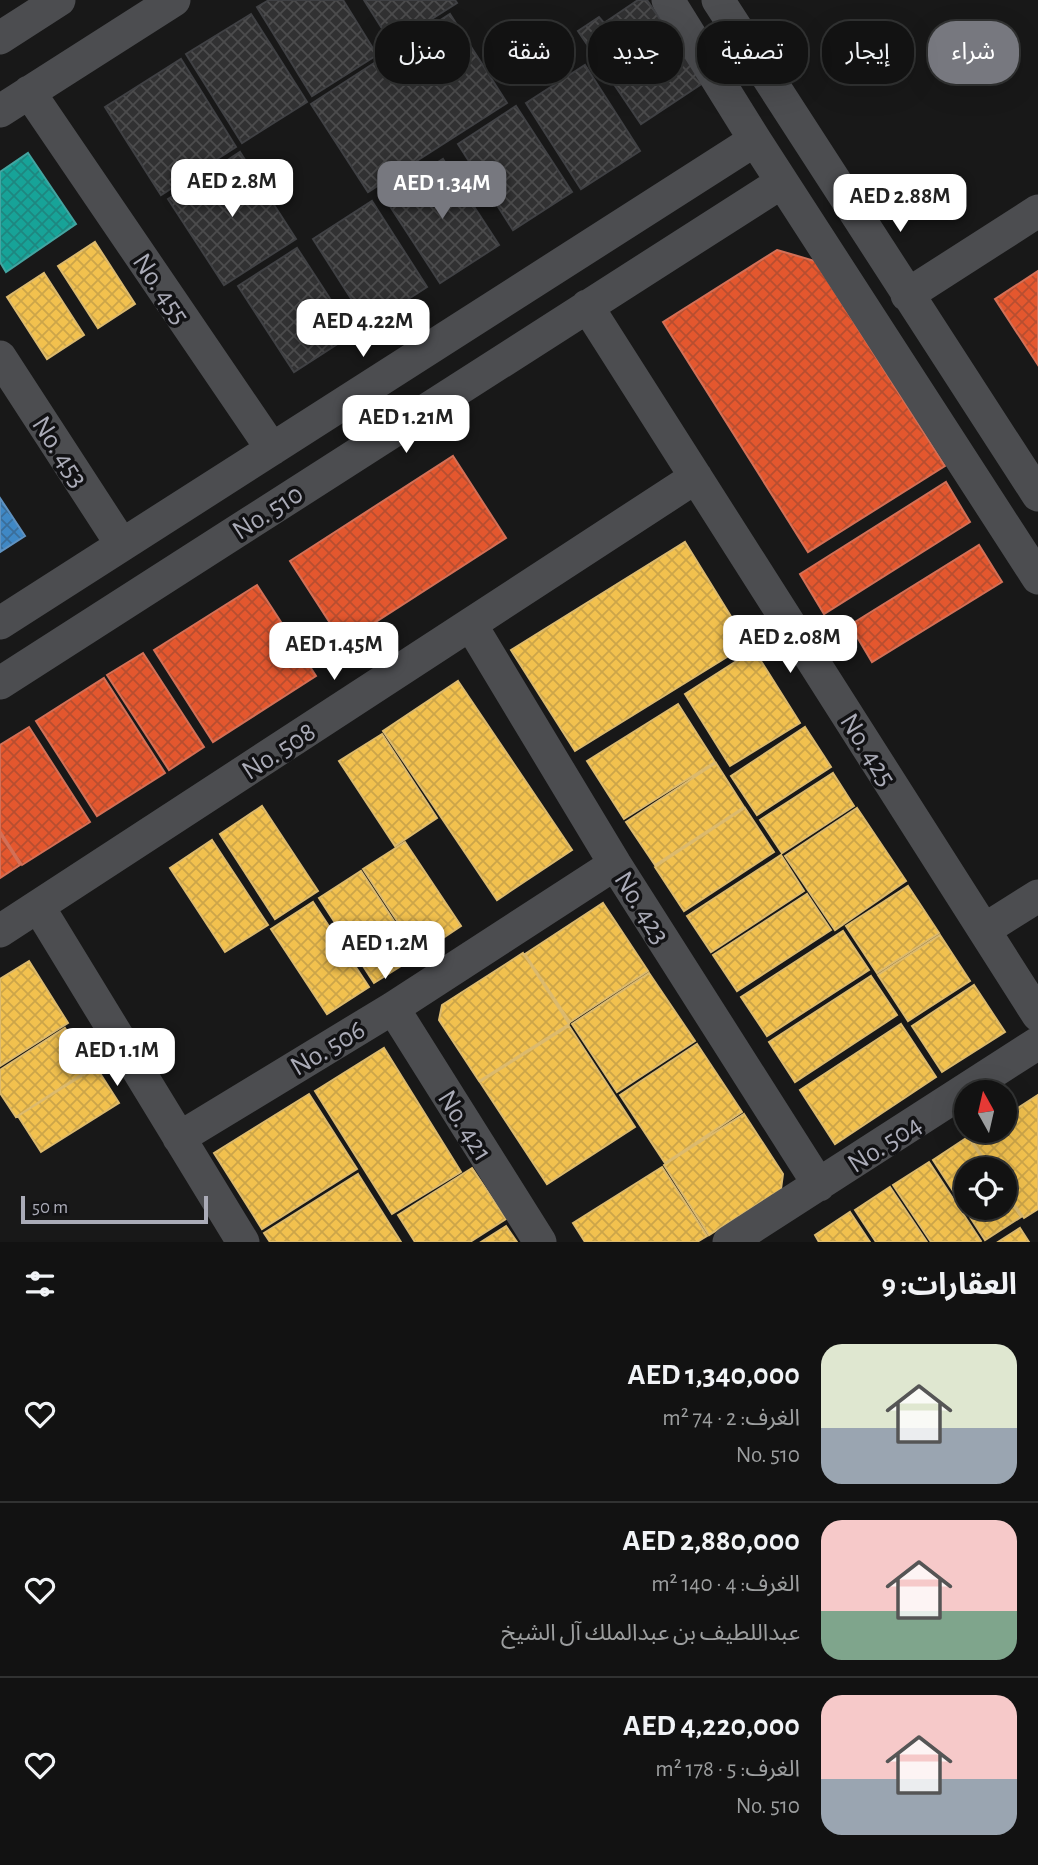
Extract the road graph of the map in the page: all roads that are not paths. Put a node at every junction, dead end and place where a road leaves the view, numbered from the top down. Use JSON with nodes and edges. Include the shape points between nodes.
{"nodes":[{"id":1,"x":59,"y":0,"type":"edge"},
{"id":2,"x":174,"y":0,"type":"edge"},
{"id":3,"x":668,"y":0,"type":"edge"},
{"id":4,"x":718,"y":0,"type":"edge"},
{"id":5,"x":0,"y":38,"type":"edge"},
{"id":6,"x":29,"y":92,"type":"junction"},
{"id":7,"x":0,"y":111,"type":"edge"},
{"id":8,"x":755,"y":140,"type":"junction"},
{"id":9,"x":716,"y":165,"type":"junction"},
{"id":10,"x":782,"y":182,"type":"junction"},
{"id":11,"x":745,"y":205,"type":"junction"},
{"id":12,"x":1038,"y":211,"type":"edge"},
{"id":13,"x":907,"y":295,"type":"junction"},
{"id":14,"x":587,"y":306,"type":"junction"},
{"id":15,"x":0,"y":356,"type":"edge"},
{"id":16,"x":272,"y":449,"type":"junction"},
{"id":17,"x":696,"y":477,"type":"junction"},
{"id":18,"x":1038,"y":495,"type":"edge"},
{"id":19,"x":122,"y":545,"type":"junction"},
{"id":20,"x":1038,"y":578,"type":"edge"},
{"id":21,"x":0,"y":623,"type":"edge"},
{"id":22,"x":471,"y":625,"type":"junction"},
{"id":23,"x":0,"y":683,"type":"edge"},
{"id":24,"x":615,"y":864,"type":"junction"},
{"id":25,"x":1038,"y":897,"type":"edge"},
{"id":26,"x":38,"y":906,"type":"junction"},
{"id":27,"x":984,"y":930,"type":"junction"},
{"id":28,"x":0,"y":931,"type":"edge"},
{"id":29,"x":393,"y":1008,"type":"junction"},
{"id":30,"x":1038,"y":1015,"type":"edge"},
{"id":31,"x":1038,"y":1043,"type":"edge"},
{"id":32,"x":179,"y":1138,"type":"junction"},
{"id":33,"x":819,"y":1185,"type":"junction"},
{"id":34,"x":243,"y":1242,"type":"edge"},
{"id":35,"x":540,"y":1242,"type":"edge"},
{"id":36,"x":729,"y":1242,"type":"edge"}],
"edges":[{"from":1,"to":5,"type":"street"},
{"from":2,"to":6,"type":"street"},
{"from":3,"to":8,"type":"street"},
{"from":4,"to":13,"type":"street"},
{"from":6,"to":7,"type":"street"},
{"from":6,"to":16,"type":"street","name":"No. 455"},
{"from":8,"to":9,"type":"street","name":"No. 510"},
{"from":8,"to":10,"type":"street"},
{"from":9,"to":11,"type":"street","via":[[732,159],[744,160],[752,167],[756,178]]},
{"from":9,"to":16,"type":"street","name":"No. 510"},
{"from":10,"to":11,"type":"street","name":"No. 510"},
{"from":10,"to":20,"type":"street"},
{"from":11,"to":14,"type":"street","name":"No. 510"},
{"from":12,"to":13,"type":"street"},
{"from":13,"to":18,"type":"street"},
{"from":14,"to":17,"type":"street","name":"No. 425"},
{"from":14,"to":23,"type":"street","name":"No. 510"},
{"from":15,"to":19,"type":"street","name":"No. 453"},
{"from":16,"to":19,"type":"street","name":"No. 510"},
{"from":17,"to":22,"type":"street","name":"No. 508"},
{"from":17,"to":27,"type":"street","name":"No. 425"},
{"from":19,"to":21,"type":"street","name":"No. 510"},
{"from":22,"to":24,"type":"street","name":"No. 423"},
{"from":22,"to":26,"type":"street","name":"No. 508"},
{"from":24,"to":29,"type":"street","name":"No. 506"},
{"from":24,"to":33,"type":"street","name":"No. 423"},
{"from":25,"to":27,"type":"street"},
{"from":26,"to":28,"type":"street","name":"No. 508"},
{"from":26,"to":32,"type":"street"},
{"from":27,"to":30,"type":"street","name":"No. 425"},
{"from":29,"to":32,"type":"street","name":"No. 506"},
{"from":29,"to":35,"type":"street","name":"No. 421"},
{"from":31,"to":33,"type":"street","name":"No. 504"},
{"from":32,"to":34,"type":"street"},
{"from":33,"to":36,"type":"street","name":"No. 504"}]}
